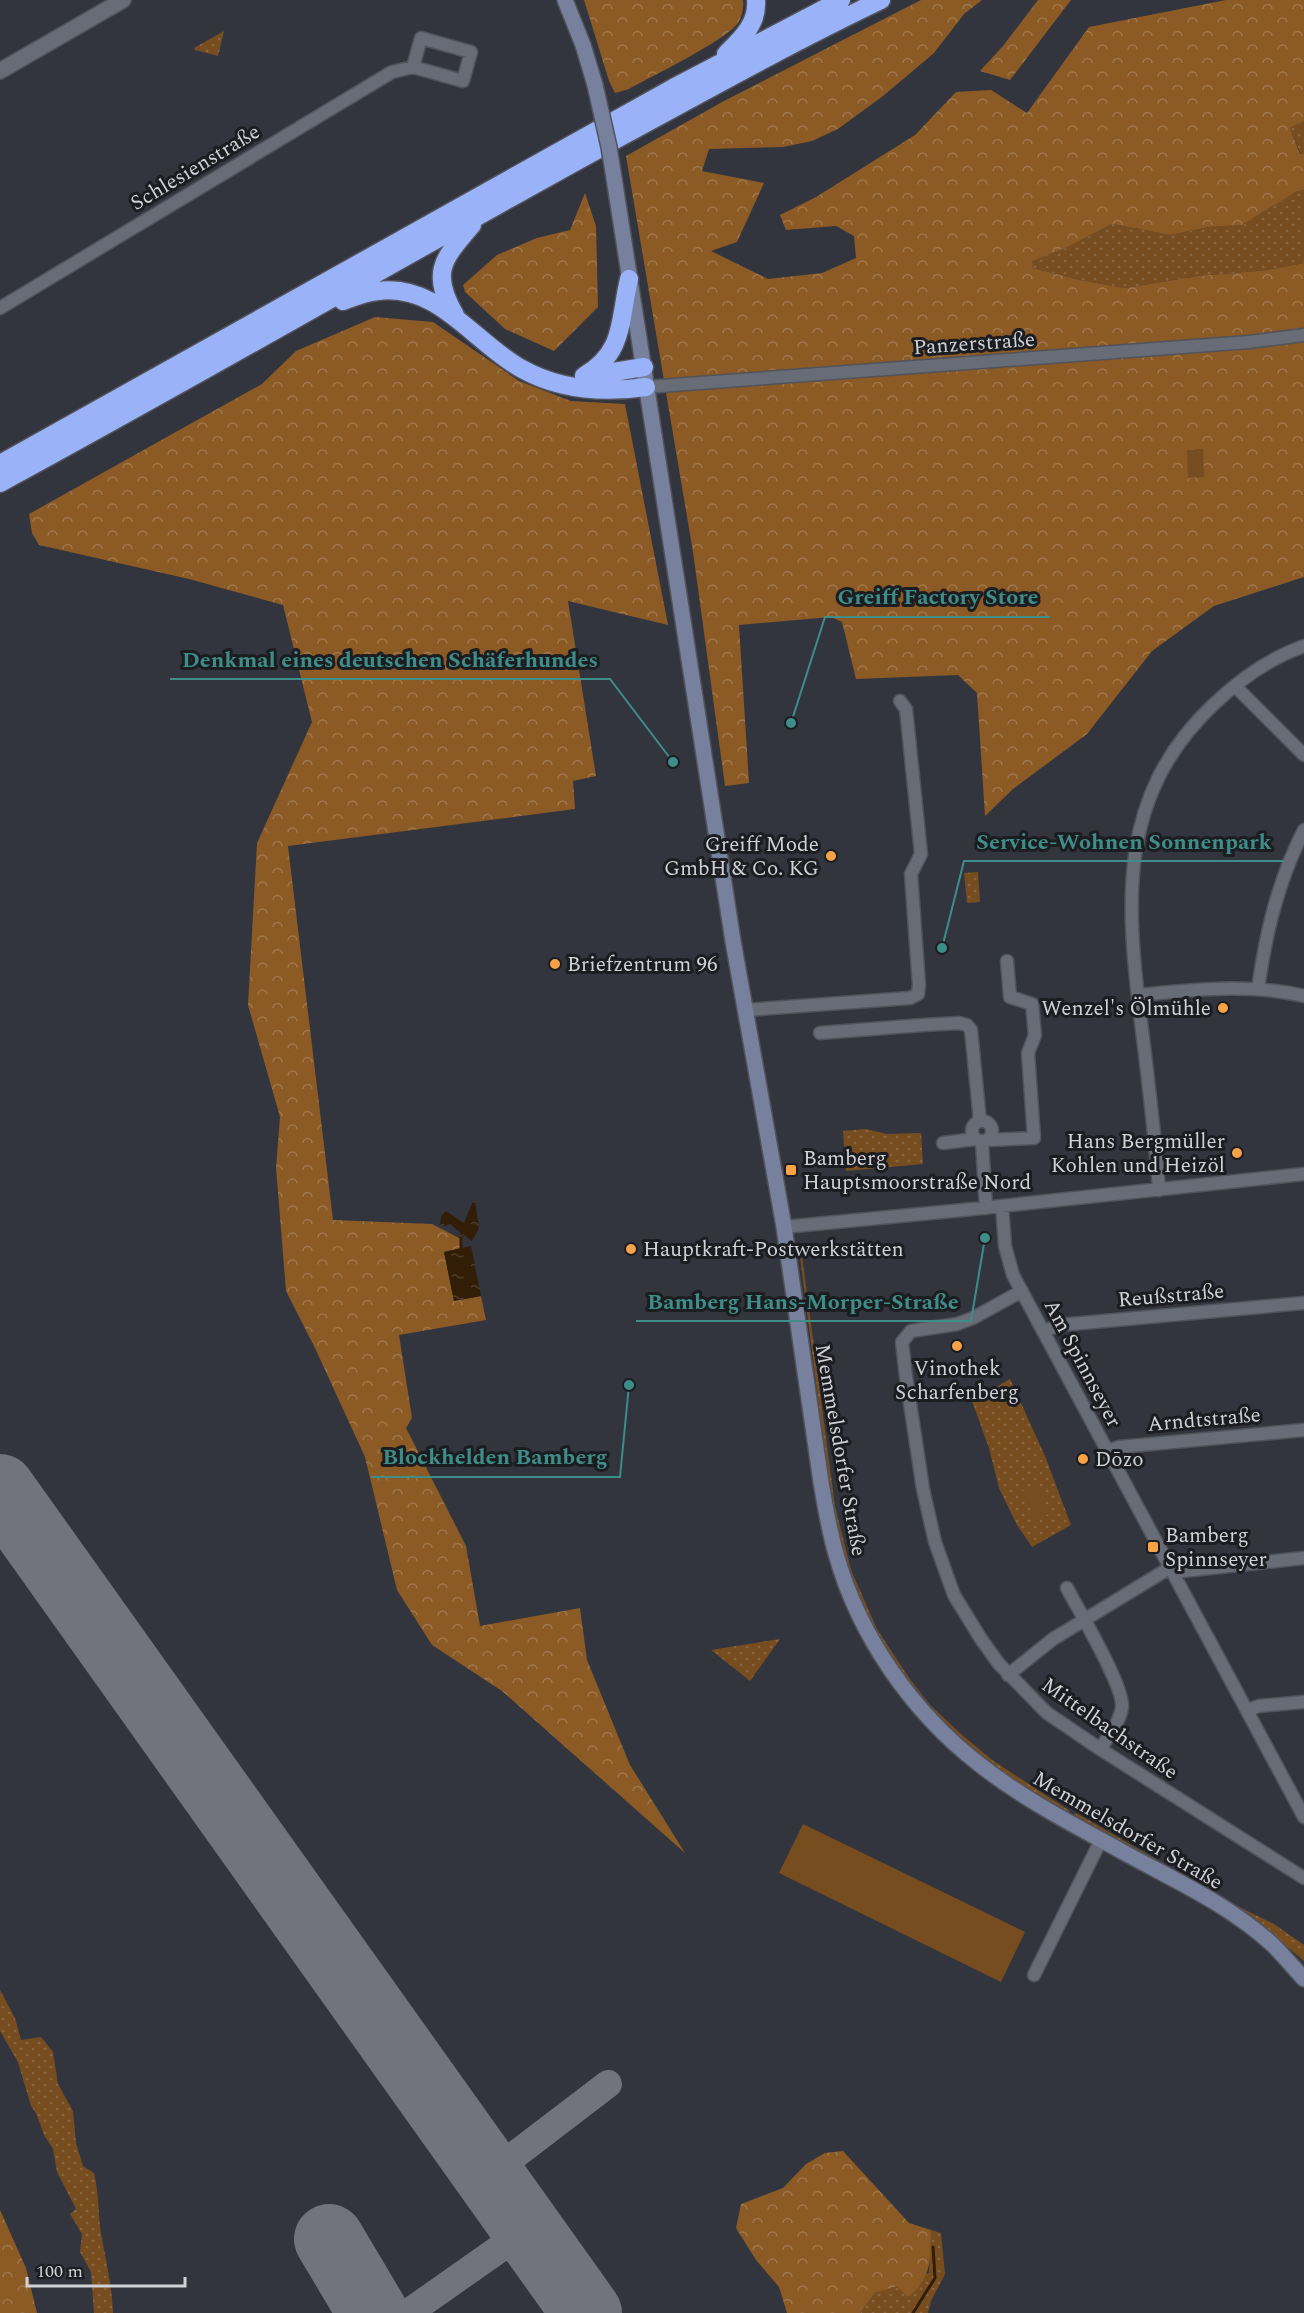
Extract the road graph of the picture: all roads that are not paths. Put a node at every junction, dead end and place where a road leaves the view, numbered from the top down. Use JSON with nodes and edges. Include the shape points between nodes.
{"nodes":[{"id":1,"x":123,"y":0,"type":"edge"},
{"id":2,"x":565,"y":0,"type":"edge"},
{"id":3,"x":756,"y":0,"type":"edge"},
{"id":4,"x":841,"y":0,"type":"edge"},
{"id":5,"x":881,"y":0,"type":"edge"},
{"id":6,"x":714,"y":66,"type":"junction"},
{"id":7,"x":413,"y":67,"type":"junction"},
{"id":8,"x":0,"y":71,"type":"edge"},
{"id":9,"x":481,"y":214,"type":"junction"},
{"id":10,"x":628,"y":279,"type":"junction"},
{"id":11,"x":0,"y":308,"type":"edge"},
{"id":12,"x":315,"y":309,"type":"junction"},
{"id":13,"x":455,"y":315,"type":"junction"},
{"id":14,"x":1304,"y":335,"type":"edge"},
{"id":15,"x":644,"y":367,"type":"junction"},
{"id":16,"x":584,"y":376,"type":"junction"},
{"id":17,"x":556,"y":383,"type":"junction"},
{"id":18,"x":646,"y":387,"type":"junction"},
{"id":19,"x":0,"y":464,"type":"edge"},
{"id":20,"x":0,"y":483,"type":"edge"},
{"id":21,"x":1304,"y":646,"type":"edge"},
{"id":22,"x":1235,"y":686,"type":"junction"},
{"id":23,"x":900,"y":701,"type":"dead end"},
{"id":24,"x":1304,"y":755,"type":"edge"},
{"id":25,"x":1304,"y":830,"type":"edge"},
{"id":26,"x":1008,"y":961,"type":"dead end"},
{"id":27,"x":1258,"y":989,"type":"junction"},
{"id":28,"x":1138,"y":995,"type":"junction"},
{"id":29,"x":1304,"y":996,"type":"edge"},
{"id":30,"x":746,"y":1010,"type":"junction"},
{"id":31,"x":820,"y":1033,"type":"dead end"},
{"id":32,"x":980,"y":1120,"type":"junction"},
{"id":33,"x":982,"y":1140,"type":"junction"},
{"id":34,"x":943,"y":1143,"type":"dead end"},
{"id":35,"x":1304,"y":1174,"type":"edge"},
{"id":36,"x":1159,"y":1190,"type":"junction"},
{"id":37,"x":1002,"y":1206,"type":"junction"},
{"id":38,"x":986,"y":1208,"type":"junction"},
{"id":39,"x":784,"y":1227,"type":"junction"},
{"id":40,"x":1022,"y":1291,"type":"junction"},
{"id":41,"x":1304,"y":1303,"type":"edge"},
{"id":42,"x":1044,"y":1332,"type":"junction"},
{"id":43,"x":1304,"y":1430,"type":"edge"},
{"id":44,"x":1108,"y":1451,"type":"junction"},
{"id":45,"x":1304,"y":1558,"type":"edge"},
{"id":46,"x":1172,"y":1569,"type":"junction"},
{"id":47,"x":1067,"y":1588,"type":"dead end"},
{"id":48,"x":1083,"y":1619,"type":"junction"},
{"id":49,"x":1008,"y":1675,"type":"junction"},
{"id":50,"x":1304,"y":1702,"type":"edge"},
{"id":51,"x":1248,"y":1710,"type":"junction"},
{"id":52,"x":1100,"y":1749,"type":"junction"},
{"id":53,"x":1304,"y":1817,"type":"edge"},
{"id":54,"x":1101,"y":1840,"type":"junction"},
{"id":55,"x":1304,"y":1878,"type":"edge"},
{"id":56,"x":1273,"y":1945,"type":"junction"},
{"id":57,"x":1304,"y":1965,"type":"edge"},
{"id":58,"x":1034,"y":1975,"type":"dead end"},
{"id":59,"x":1304,"y":1979,"type":"edge"}],
"edges":[{"from":1,"to":8,"type":"street"},
{"from":2,"to":10,"type":"main road","name":"Memmelsdorfer Straße","bridge":true,"via":[[595,85],[609,147]]},
{"from":3,"to":6,"type":"highway","via":[[750,28]]},
{"from":4,"to":6,"type":"highway"},
{"from":5,"to":9,"type":"highway"},
{"from":6,"to":19,"type":"highway"},
{"from":7,"to":7,"type":"street","via":[[463,81],[471,52],[421,38]]},
{"from":7,"to":11,"type":"street","name":"Schlesienstraße","via":[[372,83]]},
{"from":9,"to":12,"type":"highway"},
{"from":9,"to":13,"type":"highway","via":[[453,245],[441,271],[443,292]]},
{"from":10,"to":15,"type":"main road","name":"Memmelsdorfer Straße"},
{"from":10,"to":16,"type":"highway","via":[[616,344],[606,360]]},
{"from":12,"to":13,"type":"highway","via":[[377,291],[398,290],[415,294]]},
{"from":12,"to":20,"type":"highway"},
{"from":13,"to":17,"type":"highway","via":[[506,359]]},
{"from":14,"to":18,"type":"street","name":"Panzerstraße"},
{"from":15,"to":16,"type":"highway"},
{"from":15,"to":18,"type":"main road","name":"Memmelsdorfer Straße"},
{"from":16,"to":17,"type":"highway"},
{"from":17,"to":18,"type":"highway","via":[[592,389]]},
{"from":18,"to":30,"type":"main road","name":"Memmelsdorfer Straße"},
{"from":21,"to":22,"type":"street","via":[[1272,661]]},
{"from":22,"to":24,"type":"street"},
{"from":22,"to":28,"type":"street","via":[[1193,724],[1178,745],[1140,827],[1131,905]]},
{"from":23,"to":30,"type":"street","via":[[906,709],[921,854],[911,874],[918,994],[910,998]]},
{"from":25,"to":27,"type":"street","via":[[1273,906]]},
{"from":26,"to":33,"type":"street","via":[[1010,997],[1032,1004],[1035,1035],[1028,1053],[1034,1138]]},
{"from":27,"to":28,"type":"street","via":[[1212,988]]},
{"from":27,"to":29,"type":"street"},
{"from":28,"to":36,"type":"street"},
{"from":30,"to":39,"type":"main road","name":"Memmelsdorfer Straße"},
{"from":31,"to":32,"type":"street","via":[[967,1025],[971,1030]]},
{"from":32,"to":33,"type":"street","via":[[971,1132]]},
{"from":32,"to":33,"type":"street","via":[[992,1130]]},
{"from":33,"to":34,"type":"street"},
{"from":33,"to":38,"type":"street"},
{"from":35,"to":36,"type":"street"},
{"from":36,"to":37,"type":"street"},
{"from":37,"to":38,"type":"street"},
{"from":37,"to":40,"type":"street","name":"Am Spinnseyer","via":[[1008,1258]]},
{"from":38,"to":39,"type":"street"},
{"from":39,"to":54,"type":"main road","name":"Memmelsdorfer Straße","via":[[828,1522],[844,1580],[870,1635],[911,1697],[957,1746],[1017,1791]]},
{"from":40,"to":42,"type":"street","name":"Am Spinnseyer"},
{"from":40,"to":49,"type":"street","name":"Mittelbachstraße","via":[[957,1324],[911,1331],[902,1348],[925,1498],[941,1561],[954,1595]]},
{"from":41,"to":42,"type":"street","name":"Reußstraße","via":[[1060,1325]]},
{"from":42,"to":44,"type":"street","name":"Am Spinnseyer"},
{"from":43,"to":44,"type":"street","name":"Arndtstraße"},
{"from":44,"to":46,"type":"street","name":"Am Spinnseyer"},
{"from":45,"to":46,"type":"street"},
{"from":46,"to":48,"type":"street"},
{"from":46,"to":51,"type":"street","name":"Am Spinnseyer"},
{"from":47,"to":48,"type":"street"},
{"from":48,"to":49,"type":"street"},
{"from":48,"to":52,"type":"street","via":[[1117,1682],[1122,1700],[1120,1715]]},
{"from":49,"to":52,"type":"street","name":"Mittelbachstraße","via":[[1047,1713]]},
{"from":50,"to":51,"type":"street"},
{"from":51,"to":53,"type":"street","name":"Am Spinnseyer"},
{"from":52,"to":55,"type":"street","name":"Mittelbachstraße"},
{"from":54,"to":56,"type":"main road","name":"Memmelsdorfer Straße","via":[[1191,1888]]},
{"from":54,"to":58,"type":"street"},
{"from":56,"to":57,"type":"main road","name":"Memmelsdorfer Straße"},
{"from":56,"to":59,"type":"main road","name":"Memmelsdorfer Straße"}]}
